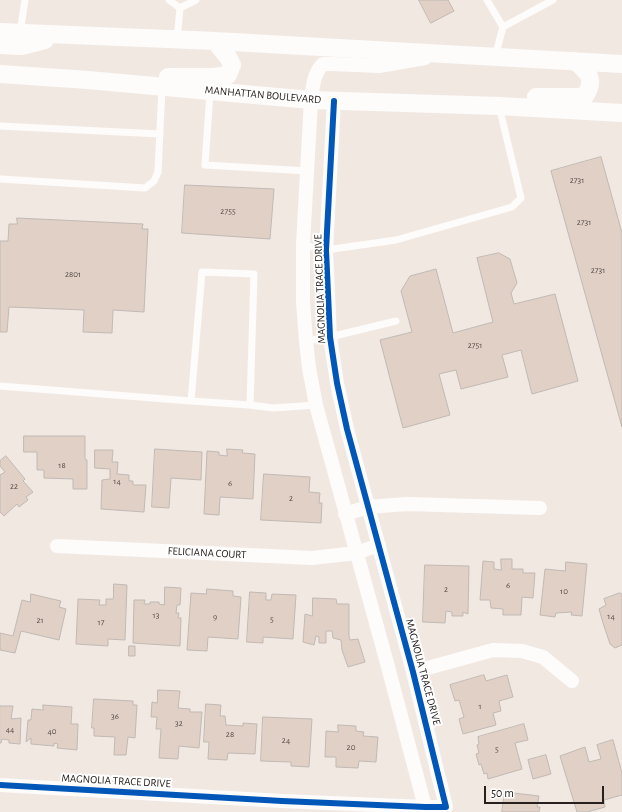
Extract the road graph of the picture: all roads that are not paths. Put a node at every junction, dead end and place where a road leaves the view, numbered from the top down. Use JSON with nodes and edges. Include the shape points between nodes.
{"nodes":[{"id":1,"x":25,"y":0,"type":"edge"},
{"id":2,"x":169,"y":0,"type":"edge"},
{"id":3,"x":196,"y":0,"type":"edge"},
{"id":4,"x":487,"y":0,"type":"edge"},
{"id":5,"x":553,"y":0,"type":"edge"},
{"id":6,"x":180,"y":8,"type":"junction"},
{"id":7,"x":502,"y":27,"type":"junction"},
{"id":8,"x":0,"y":32,"type":"edge"},
{"id":9,"x":20,"y":33,"type":"junction"},
{"id":10,"x":70,"y":35,"type":"junction"},
{"id":11,"x":177,"y":40,"type":"junction"},
{"id":12,"x":215,"y":42,"type":"junction"},
{"id":13,"x":0,"y":45,"type":"edge"},
{"id":14,"x":441,"y":54,"type":"junction"},
{"id":15,"x":495,"y":58,"type":"junction"},
{"id":16,"x":575,"y":62,"type":"junction"},
{"id":17,"x":622,"y":64,"type":"edge"},
{"id":18,"x":0,"y":74,"type":"edge"},
{"id":19,"x":88,"y":80,"type":"junction"},
{"id":20,"x":162,"y":87,"type":"junction"},
{"id":21,"x":210,"y":91,"type":"junction"},
{"id":22,"x":311,"y":100,"type":"junction"},
{"id":23,"x":334,"y":101,"type":"junction"},
{"id":24,"x":499,"y":106,"type":"junction"},
{"id":25,"x":622,"y":113,"type":"edge"},
{"id":26,"x":0,"y":126,"type":"edge"},
{"id":27,"x":160,"y":134,"type":"junction"},
{"id":28,"x":308,"y":171,"type":"junction"},
{"id":29,"x":0,"y":179,"type":"edge"},
{"id":30,"x":303,"y":245,"type":"junction"},
{"id":31,"x":326,"y":250,"type":"junction"},
{"id":32,"x":396,"y":321,"type":"dead end"},
{"id":33,"x":330,"y":337,"type":"junction"},
{"id":34,"x":306,"y":341,"type":"junction"},
{"id":35,"x":0,"y":386,"type":"edge"},
{"id":36,"x":191,"y":401,"type":"junction"},
{"id":37,"x":250,"y":405,"type":"junction"},
{"id":38,"x":316,"y":405,"type":"junction"},
{"id":39,"x":368,"y":507,"type":"junction"},
{"id":40,"x":540,"y":508,"type":"dead end"},
{"id":41,"x":345,"y":514,"type":"junction"},
{"id":42,"x":57,"y":546,"type":"dead end"},
{"id":43,"x":379,"y":546,"type":"junction"},
{"id":44,"x":356,"y":553,"type":"junction"},
{"id":45,"x":413,"y":672,"type":"junction"},
{"id":46,"x":572,"y":681,"type":"dead end"},
{"id":47,"x":0,"y":785,"type":"edge"},
{"id":48,"x":282,"y":806,"type":"edge"},
{"id":49,"x":425,"y":807,"type":"junction"}],
"edges":[{"from":1,"to":9,"type":"lane"},
{"from":2,"to":6,"type":"lane"},
{"from":3,"to":6,"type":"lane"},
{"from":4,"to":7,"type":"lane"},
{"from":5,"to":7,"type":"lane"},
{"from":6,"to":11,"type":"lane"},
{"from":7,"to":15,"type":"lane"},
{"from":8,"to":9,"type":"street"},
{"from":9,"to":10,"type":"street"},
{"from":10,"to":11,"type":"street"},
{"from":10,"to":13,"type":"street","via":[[22,46]]},
{"from":11,"to":12,"type":"street"},
{"from":12,"to":14,"type":"street"},
{"from":12,"to":19,"type":"street","via":[[232,65],[228,75],[132,76]]},
{"from":14,"to":15,"type":"street"},
{"from":14,"to":22,"type":"street","name":"MAGNOLIA TRACE DRIVE","via":[[379,66],[323,64],[314,78]]},
{"from":15,"to":16,"type":"street"},
{"from":16,"to":17,"type":"street"},
{"from":16,"to":24,"type":"street","via":[[589,76],[589,90],[585,96],[517,97]]},
{"from":18,"to":19,"type":"street","name":"MANHATTAN BOULEVARD"},
{"from":19,"to":20,"type":"street","name":"MANHATTAN BOULEVARD"},
{"from":20,"to":21,"type":"street","name":"MANHATTAN BOULEVARD"},
{"from":20,"to":27,"type":"lane"},
{"from":21,"to":22,"type":"street","name":"MANHATTAN BOULEVARD"},
{"from":21,"to":28,"type":"lane","via":[[205,165]]},
{"from":22,"to":23,"type":"street","name":"MANHATTAN BOULEVARD"},
{"from":22,"to":28,"type":"street","name":"MAGNOLIA TRACE DRIVE"},
{"from":23,"to":24,"type":"street","name":"MANHATTAN BOULEVARD"},
{"from":23,"to":31,"type":"street","name":"MAGNOLIA TRACE DRIVE"},
{"from":24,"to":25,"type":"street","name":"MANHATTAN BOULEVARD"},
{"from":24,"to":31,"type":"lane","via":[[521,198],[512,207],[396,240]]},
{"from":26,"to":27,"type":"lane"},
{"from":27,"to":29,"type":"lane","via":[[158,172],[154,181],[145,188]]},
{"from":28,"to":30,"type":"street","name":"MAGNOLIA TRACE DRIVE"},
{"from":30,"to":31,"type":"lane"},
{"from":30,"to":34,"type":"street","name":"MAGNOLIA TRACE DRIVE"},
{"from":31,"to":33,"type":"street","name":"MAGNOLIA TRACE DRIVE"},
{"from":32,"to":33,"type":"lane"},
{"from":33,"to":34,"type":"lane"},
{"from":33,"to":39,"type":"street","name":"MAGNOLIA TRACE DRIVE","via":[[347,429]]},
{"from":34,"to":38,"type":"street","name":"MAGNOLIA TRACE DRIVE"},
{"from":35,"to":36,"type":"lane"},
{"from":36,"to":37,"type":"lane"},
{"from":36,"to":37,"type":"lane","via":[[202,272],[254,274]]},
{"from":37,"to":38,"type":"lane","via":[[273,408]]},
{"from":38,"to":41,"type":"street","name":"MAGNOLIA TRACE DRIVE"},
{"from":39,"to":40,"type":"street","via":[[407,504]]},
{"from":39,"to":41,"type":"street"},
{"from":39,"to":43,"type":"street","name":"MAGNOLIA TRACE DRIVE"},
{"from":41,"to":44,"type":"street","name":"MAGNOLIA TRACE DRIVE"},
{"from":42,"to":44,"type":"street","name":"FELICIANA COURT","via":[[312,558]]},
{"from":43,"to":44,"type":"street","name":"FELICIANA COURT"},
{"from":43,"to":45,"type":"street","name":"MAGNOLIA TRACE DRIVE"},
{"from":44,"to":49,"type":"street","name":"MAGNOLIA TRACE DRIVE"},
{"from":45,"to":46,"type":"street","via":[[493,650],[522,651],[543,657]]},
{"from":45,"to":49,"type":"street","name":"MAGNOLIA TRACE DRIVE","via":[[446,807]]},
{"from":47,"to":48,"type":"street","name":"MAGNOLIA TRACE DRIVE"},
{"from":48,"to":49,"type":"street","name":"MAGNOLIA TRACE DRIVE"}]}
